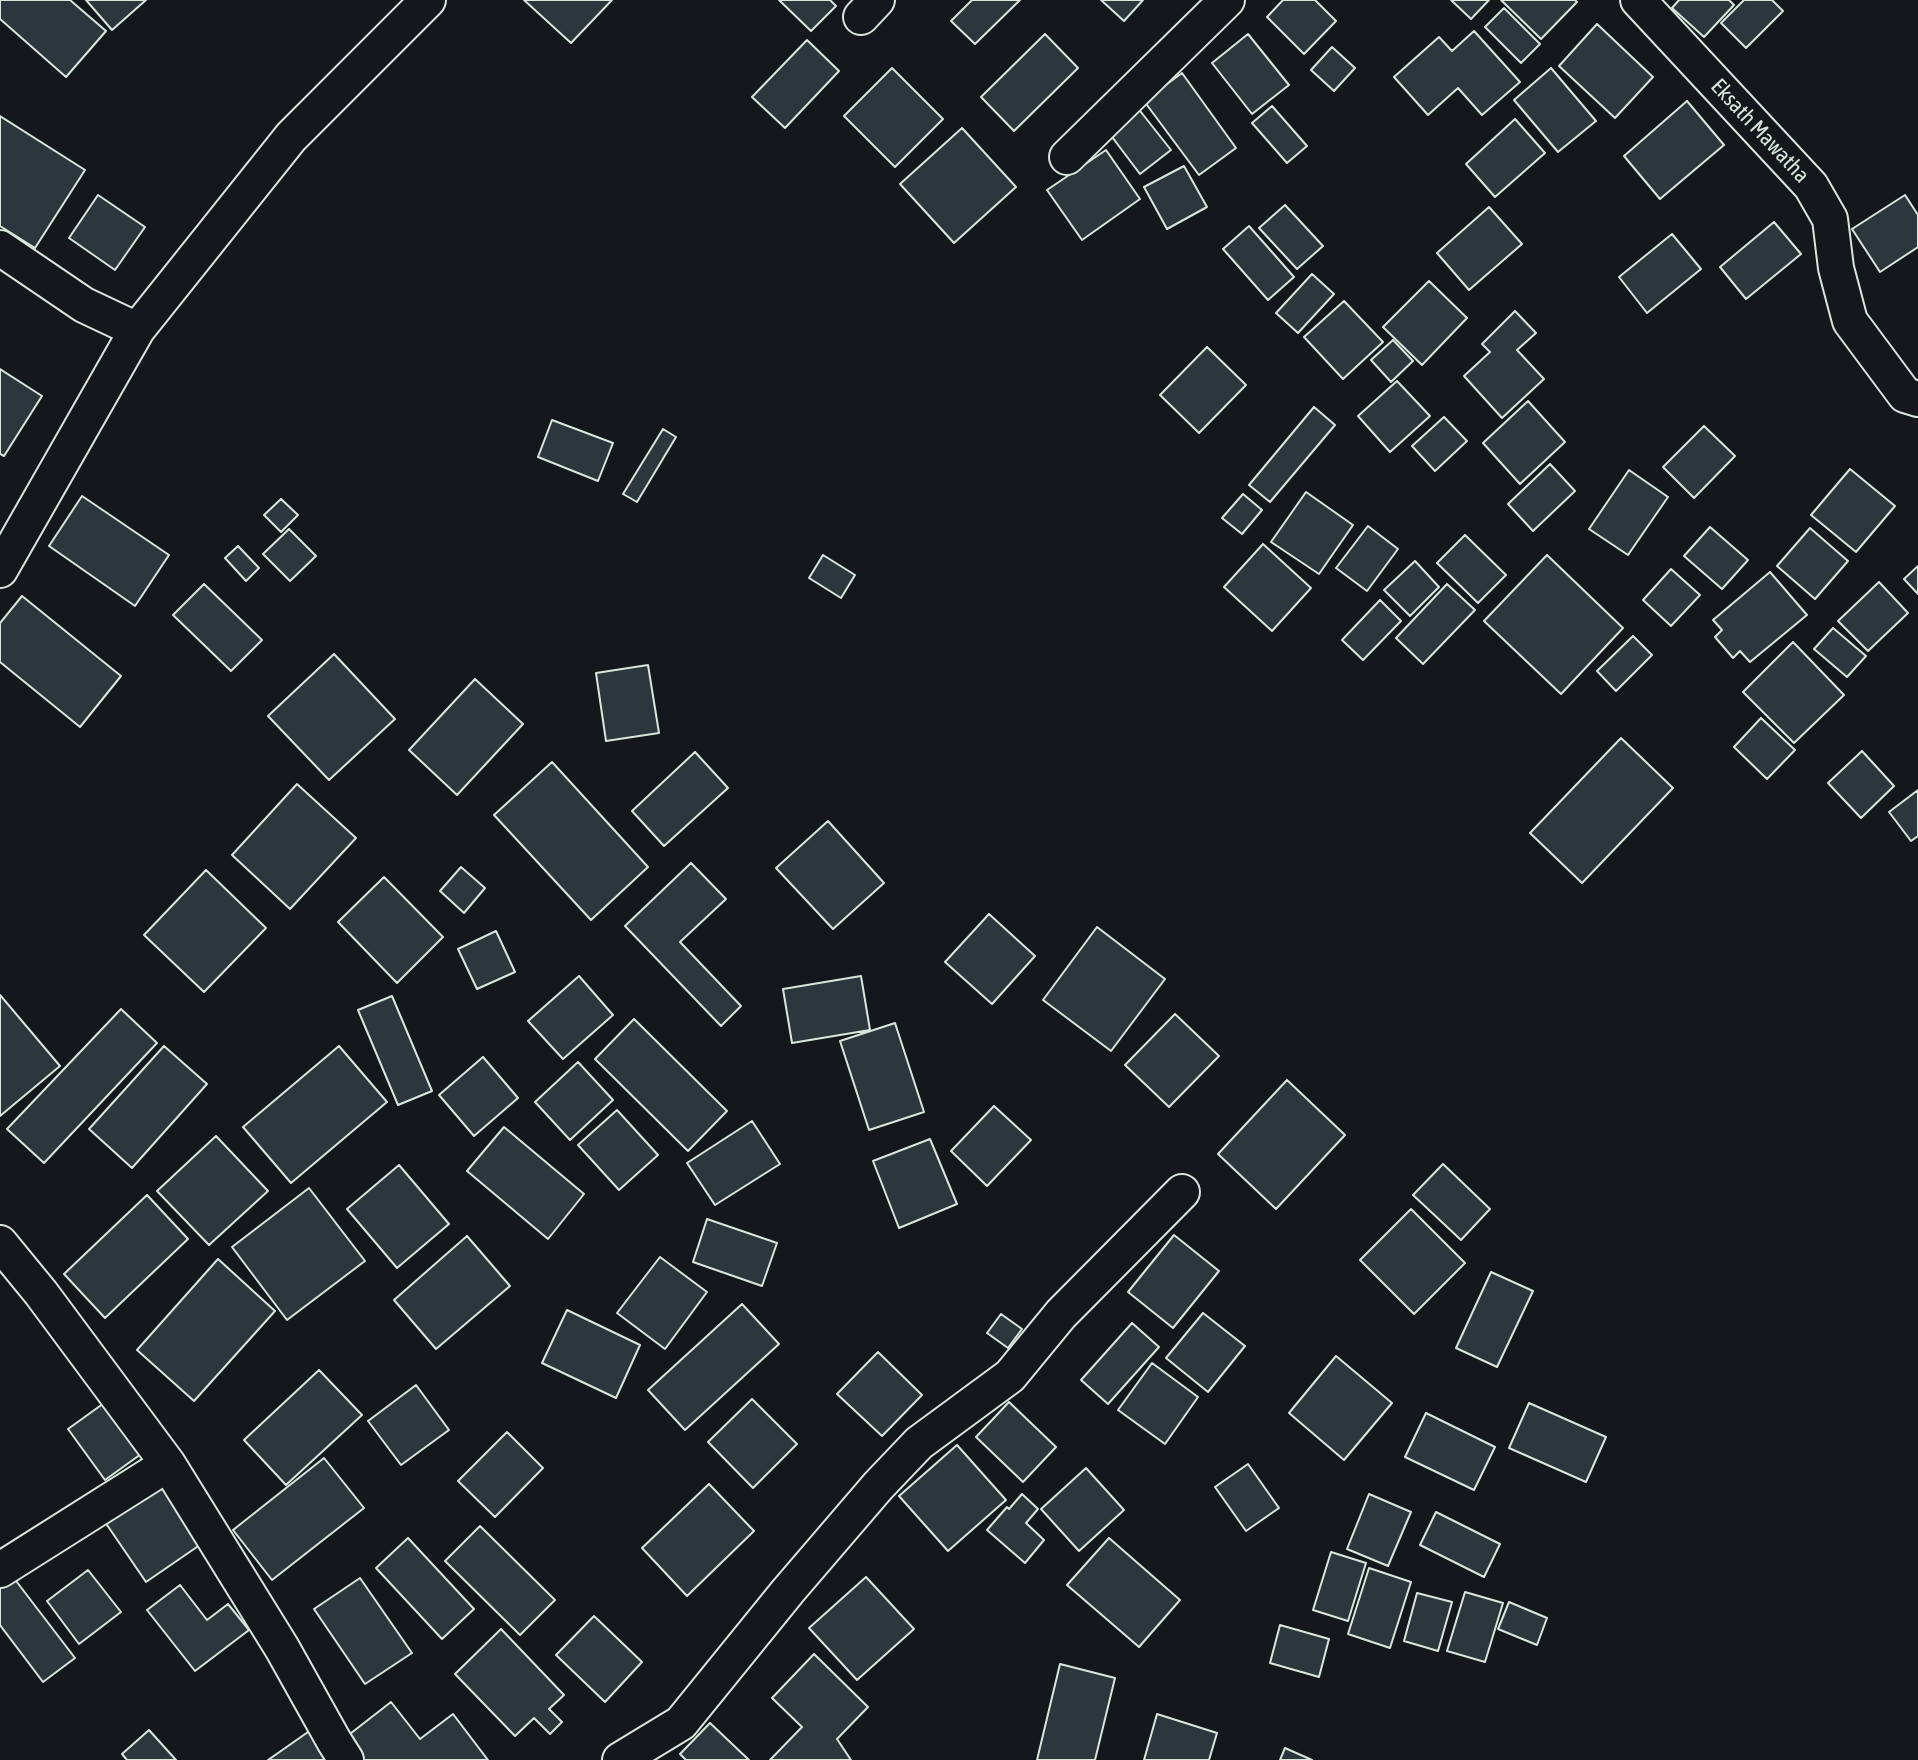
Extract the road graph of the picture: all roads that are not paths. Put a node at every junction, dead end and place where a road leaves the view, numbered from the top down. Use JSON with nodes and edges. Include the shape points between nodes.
{"nodes":[{"id":1,"x":428,"y":0,"type":"edge"},
{"id":2,"x":1227,"y":0,"type":"edge"},
{"id":3,"x":1638,"y":0,"type":"edge"},
{"id":4,"x":1067,"y":157,"type":"dead end"},
{"id":5,"x":0,"y":248,"type":"edge"},
{"id":6,"x":137,"y":330,"type":"junction"},
{"id":7,"x":1918,"y":399,"type":"edge"},
{"id":8,"x":0,"y":570,"type":"edge"},
{"id":9,"x":1182,"y":1192,"type":"dead end"},
{"id":10,"x":0,"y":1243,"type":"edge"},
{"id":11,"x":168,"y":1464,"type":"junction"},
{"id":12,"x":0,"y":1570,"type":"edge"},
{"id":13,"x":346,"y":1760,"type":"edge"},
{"id":14,"x":620,"y":1760,"type":"edge"}],
"edges":[{"from":1,"to":6,"type":"street","via":[[291,137]]},
{"from":2,"to":4,"type":"street"},
{"from":3,"to":7,"type":"street","name":"Eksath Mawatha","via":[[1811,186],[1830,219],[1850,321],[1905,395]]},
{"from":5,"to":6,"type":"street","via":[[84,305]]},
{"from":6,"to":8,"type":"street"},
{"from":9,"to":14,"type":"street","via":[[1061,1314],[1010,1376],[919,1443],[878,1486],[681,1723]]},
{"from":10,"to":11,"type":"street"},
{"from":11,"to":12,"type":"street"},
{"from":11,"to":13,"type":"street"}]}
